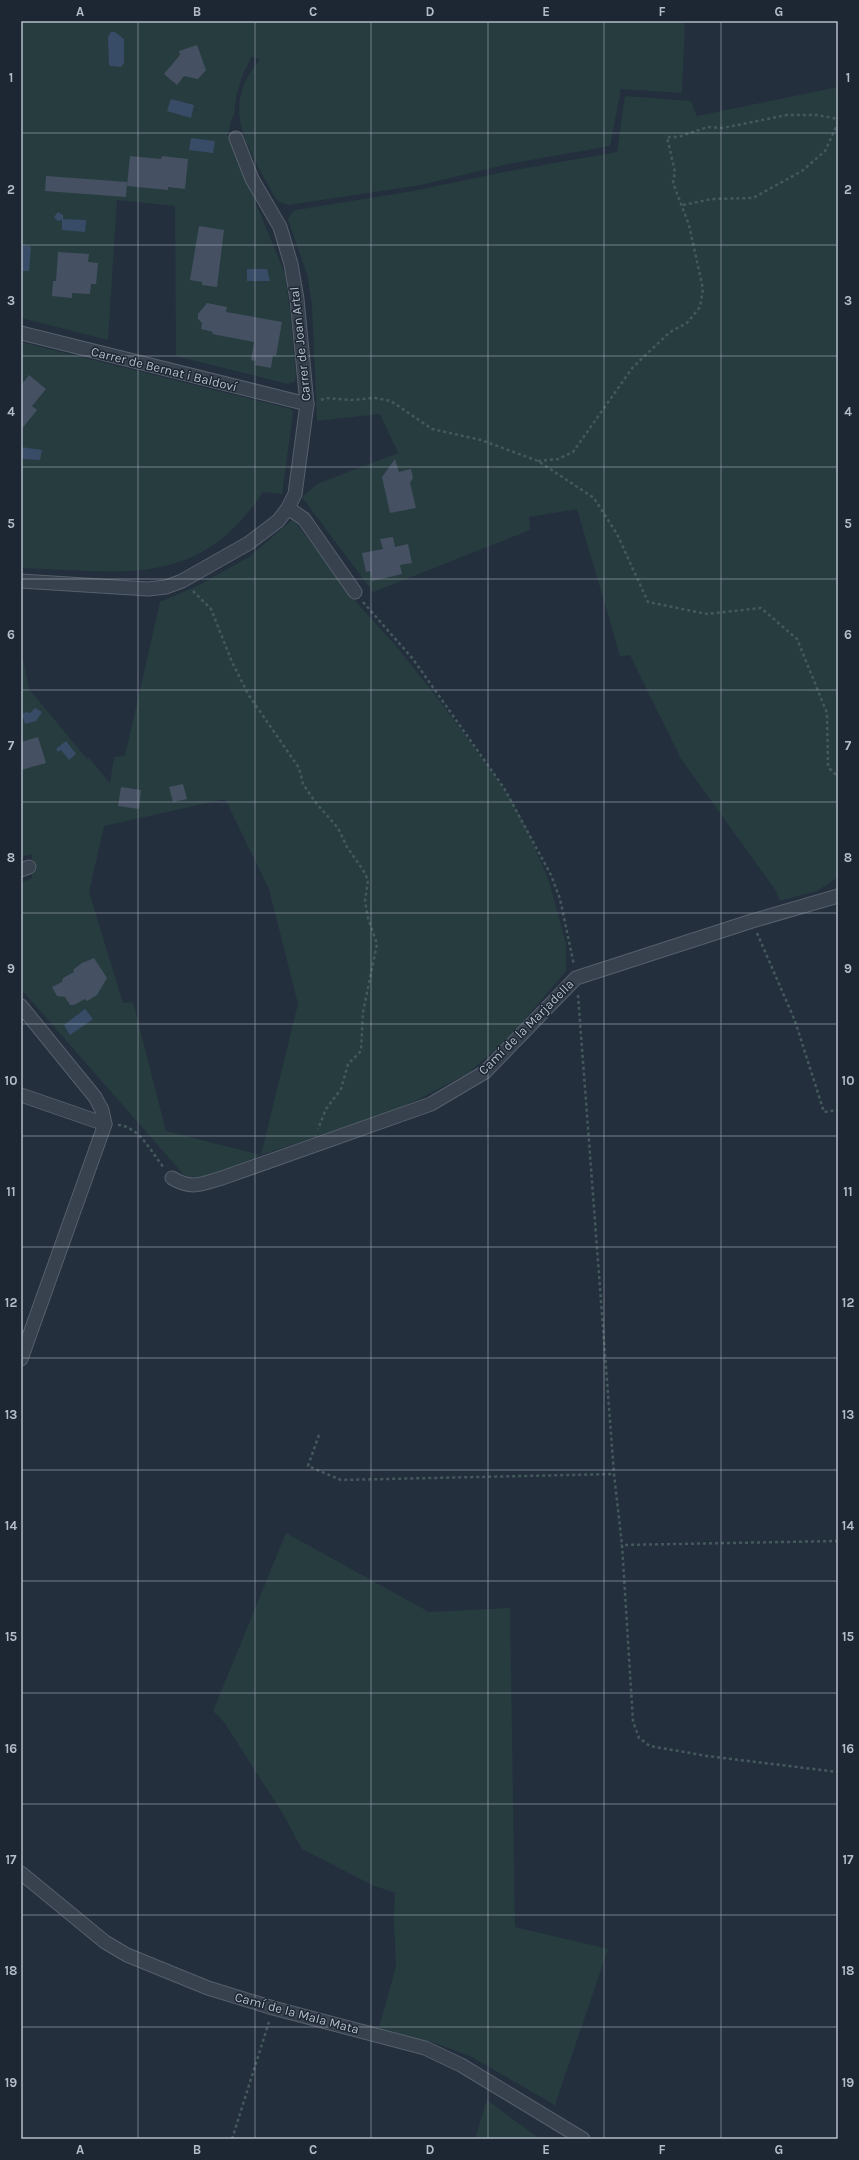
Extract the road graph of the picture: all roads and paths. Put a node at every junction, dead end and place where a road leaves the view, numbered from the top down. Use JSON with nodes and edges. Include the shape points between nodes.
{"nodes":[{"id":1,"x":838,"y":119,"type":"edge"},
{"id":2,"x":838,"y":123,"type":"edge"},
{"id":3,"x":236,"y":138,"type":"dead end"},
{"id":4,"x":683,"y":205,"type":"junction"},
{"id":5,"x":21,"y":333,"type":"edge"},
{"id":6,"x":307,"y":404,"type":"junction"},
{"id":7,"x":538,"y":461,"type":"junction"},
{"id":8,"x":288,"y":508,"type":"junction"},
{"id":9,"x":21,"y":581,"type":"edge"},
{"id":10,"x":182,"y":581,"type":"junction"},
{"id":11,"x":355,"y":592,"type":"joint"},
{"id":12,"x":838,"y":777,"type":"edge"},
{"id":13,"x":838,"y":896,"type":"edge"},
{"id":14,"x":752,"y":921,"type":"junction"},
{"id":15,"x":576,"y":978,"type":"junction"},
{"id":16,"x":21,"y":1006,"type":"edge"},
{"id":17,"x":21,"y":1095,"type":"edge"},
{"id":18,"x":838,"y":1110,"type":"edge"},
{"id":19,"x":105,"y":1124,"type":"junction"},
{"id":20,"x":317,"y":1144,"type":"junction"},
{"id":21,"x":172,"y":1178,"type":"joint"},
{"id":22,"x":21,"y":1359,"type":"edge"},
{"id":23,"x":319,"y":1435,"type":"dead end"},
{"id":24,"x":614,"y":1474,"type":"junction"},
{"id":25,"x":838,"y":1541,"type":"edge"},
{"id":26,"x":622,"y":1545,"type":"junction"},
{"id":27,"x":838,"y":1772,"type":"edge"},
{"id":28,"x":21,"y":1873,"type":"edge"},
{"id":29,"x":273,"y":2008,"type":"junction"},
{"id":30,"x":232,"y":2139,"type":"edge"},
{"id":31,"x":583,"y":2139,"type":"edge"}],
"edges":[{"from":1,"to":4,"type":"path","via":[[817,115],[787,115],[723,128],[708,127],[678,137],[668,137],[675,172],[673,184]]},
{"from":2,"to":4,"type":"path","via":[[825,151],[802,171],[753,198],[712,199]]},
{"from":3,"to":6,"type":"street","name":"Carrer de Joan Artal","via":[[252,179],[280,227],[291,264],[301,330]]},
{"from":4,"to":7,"type":"path","via":[[703,289],[700,307],[687,323],[670,332],[633,367],[573,452],[558,459]]},
{"from":5,"to":6,"type":"street","name":"Carrer de Bernat i Baldoví"},
{"from":6,"to":7,"type":"path","via":[[326,398],[391,400],[432,429],[481,440]]},
{"from":6,"to":8,"type":"street","name":"Carrer de Joan Artal","via":[[295,494]]},
{"from":7,"to":12,"type":"path","via":[[594,498],[617,534],[648,602],[707,614],[761,608],[797,639],[827,713],[828,767]]},
{"from":8,"to":10,"type":"street","name":"Carrer de Joan Artal","via":[[278,522],[249,542]]},
{"from":8,"to":11,"type":"street","via":[[304,519]]},
{"from":9,"to":10,"type":"street","name":"Carrer de Joan Artal","via":[[148,589],[166,587]]},
{"from":10,"to":20,"type":"path","via":[[212,609],[232,662],[248,694],[299,768],[304,784],[316,803],[338,828],[368,880],[365,901],[378,944],[363,1012],[360,1050],[348,1064],[341,1089],[326,1109],[319,1124]]},
{"from":11,"to":15,"type":"path","via":[[413,659],[504,788],[551,875],[560,899]]},
{"from":13,"to":14,"type":"street","name":"Camí de la Marjadella"},
{"from":14,"to":15,"type":"street","name":"Camí de la Marjadella"},
{"from":14,"to":18,"type":"path","via":[[795,1021],[824,1112]]},
{"from":15,"to":20,"type":"street","name":"Camí de la Marjadella","via":[[485,1072],[431,1104]]},
{"from":15,"to":24,"type":"path"},
{"from":16,"to":19,"type":"street","via":[[90,1091],[102,1110]]},
{"from":17,"to":19,"type":"street"},
{"from":19,"to":21,"type":"path","via":[[124,1126],[138,1135]]},
{"from":19,"to":22,"type":"street"},
{"from":20,"to":21,"type":"street","name":"Camí de la Marjadella","via":[[274,1161],[197,1185],[183,1185]]},
{"from":23,"to":24,"type":"path","via":[[308,1466],[341,1480]]},
{"from":24,"to":26,"type":"path"},
{"from":25,"to":26,"type":"path"},
{"from":26,"to":27,"type":"path","via":[[633,1722],[639,1738],[650,1746],[707,1756]]},
{"from":28,"to":29,"type":"street","name":"Camí de la Mala Mata","via":[[106,1942],[127,1955],[208,1988]]},
{"from":29,"to":30,"type":"path"},
{"from":29,"to":31,"type":"street","name":"Camí de la Mala Mata","via":[[425,2048],[461,2064]]}]}
